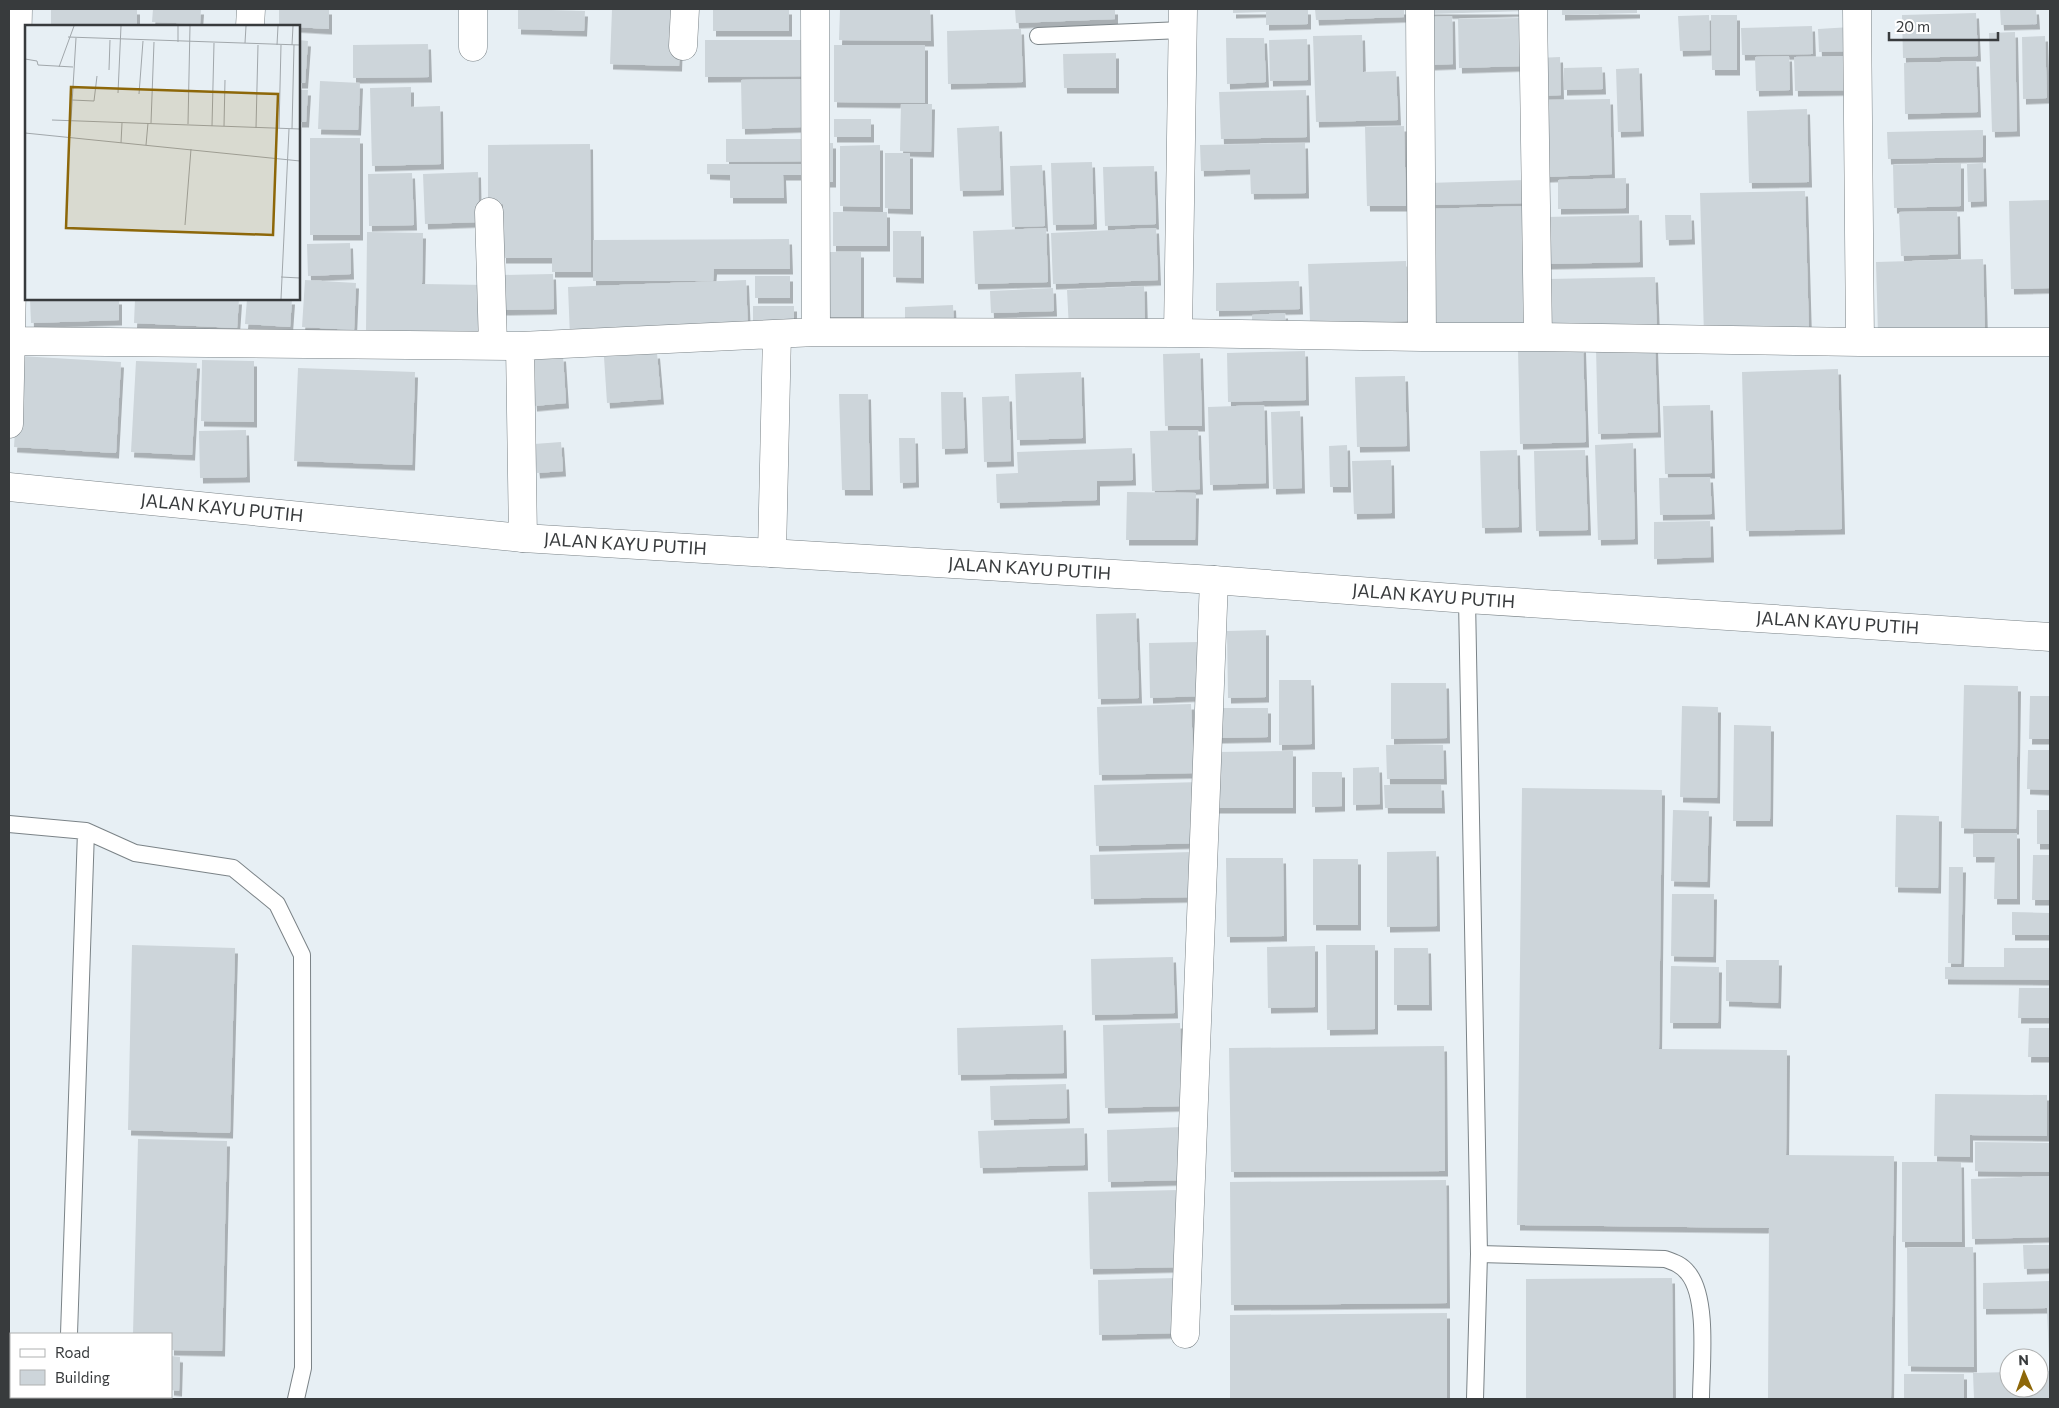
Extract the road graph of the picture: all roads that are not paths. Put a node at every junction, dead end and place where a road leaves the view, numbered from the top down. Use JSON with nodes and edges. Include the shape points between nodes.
{"nodes":[{"id":1,"x":18,"y":9,"type":"edge"},
{"id":2,"x":251,"y":9,"type":"edge"},
{"id":3,"x":473,"y":9,"type":"edge"},
{"id":4,"x":685,"y":9,"type":"edge"},
{"id":5,"x":815,"y":9,"type":"edge"},
{"id":6,"x":1420,"y":9,"type":"edge"},
{"id":7,"x":1533,"y":9,"type":"edge"},
{"id":8,"x":1857,"y":9,"type":"edge"},
{"id":9,"x":1182,"y":20,"type":"edge"},
{"id":10,"x":250,"y":25,"type":"edge"},
{"id":11,"x":1038,"y":36,"type":"dead end"},
{"id":12,"x":683,"y":46,"type":"dead end"},
{"id":13,"x":473,"y":47,"type":"dead end"},
{"id":14,"x":21,"y":129,"type":"edge"},
{"id":15,"x":489,"y":212,"type":"dead end"},
{"id":16,"x":816,"y":332,"type":"junction"},
{"id":17,"x":1178,"y":333,"type":"junction"},
{"id":18,"x":777,"y":334,"type":"junction"},
{"id":19,"x":1422,"y":337,"type":"junction"},
{"id":20,"x":1538,"y":337,"type":"junction"},
{"id":21,"x":10,"y":342,"type":"edge"},
{"id":22,"x":1860,"y":342,"type":"junction"},
{"id":23,"x":2050,"y":342,"type":"edge"},
{"id":24,"x":493,"y":345,"type":"junction"},
{"id":25,"x":520,"y":346,"type":"junction"},
{"id":26,"x":9,"y":424,"type":"edge"},
{"id":27,"x":9,"y":487,"type":"edge"},
{"id":28,"x":523,"y":538,"type":"junction"},
{"id":29,"x":772,"y":553,"type":"junction"},
{"id":30,"x":1214,"y":580,"type":"junction"},
{"id":31,"x":1467,"y":599,"type":"junction"},
{"id":32,"x":2050,"y":637,"type":"edge"},
{"id":33,"x":9,"y":824,"type":"edge"},
{"id":34,"x":86,"y":831,"type":"junction"},
{"id":35,"x":1478,"y":1254,"type":"junction"},
{"id":36,"x":69,"y":1333,"type":"edge"},
{"id":37,"x":1185,"y":1334,"type":"dead end"},
{"id":38,"x":296,"y":1399,"type":"edge"},
{"id":39,"x":1475,"y":1399,"type":"edge"},
{"id":40,"x":1700,"y":1399,"type":"edge"}],
"edges":[{"from":1,"to":14,"type":"street"},
{"from":2,"to":10,"type":"street"},
{"from":3,"to":13,"type":"street"},
{"from":4,"to":12,"type":"street"},
{"from":5,"to":16,"type":"street"},
{"from":6,"to":19,"type":"street"},
{"from":7,"to":20,"type":"street"},
{"from":8,"to":22,"type":"street"},
{"from":9,"to":11,"type":"lane"},
{"from":9,"to":17,"type":"street"},
{"from":14,"to":21,"type":"street"},
{"from":15,"to":24,"type":"street"},
{"from":16,"to":17,"type":"street"},
{"from":16,"to":18,"type":"street"},
{"from":17,"to":19,"type":"street"},
{"from":18,"to":25,"type":"street"},
{"from":18,"to":29,"type":"street"},
{"from":19,"to":20,"type":"street"},
{"from":20,"to":22,"type":"street"},
{"from":21,"to":24,"type":"street"},
{"from":21,"to":26,"type":"street"},
{"from":22,"to":23,"type":"street"},
{"from":24,"to":25,"type":"street"},
{"from":25,"to":28,"type":"street"},
{"from":27,"to":28,"type":"street","name":"JALAN KAYU PUTIH"},
{"from":28,"to":29,"type":"street","name":"JALAN KAYU PUTIH"},
{"from":29,"to":30,"type":"street","name":"JALAN KAYU PUTIH"},
{"from":30,"to":31,"type":"street","name":"JALAN KAYU PUTIH"},
{"from":30,"to":37,"type":"street"},
{"from":31,"to":32,"type":"street","name":"JALAN KAYU PUTIH"},
{"from":31,"to":35,"type":"lane"},
{"from":33,"to":34,"type":"lane"},
{"from":34,"to":36,"type":"lane"},
{"from":34,"to":38,"type":"lane","via":[[136,852],[233,868],[277,904],[302,955],[303,1368]]},
{"from":35,"to":39,"type":"lane"},
{"from":35,"to":40,"type":"lane","via":[[1665,1259],[1680,1265],[1689,1273],[1700,1301]]}]}
